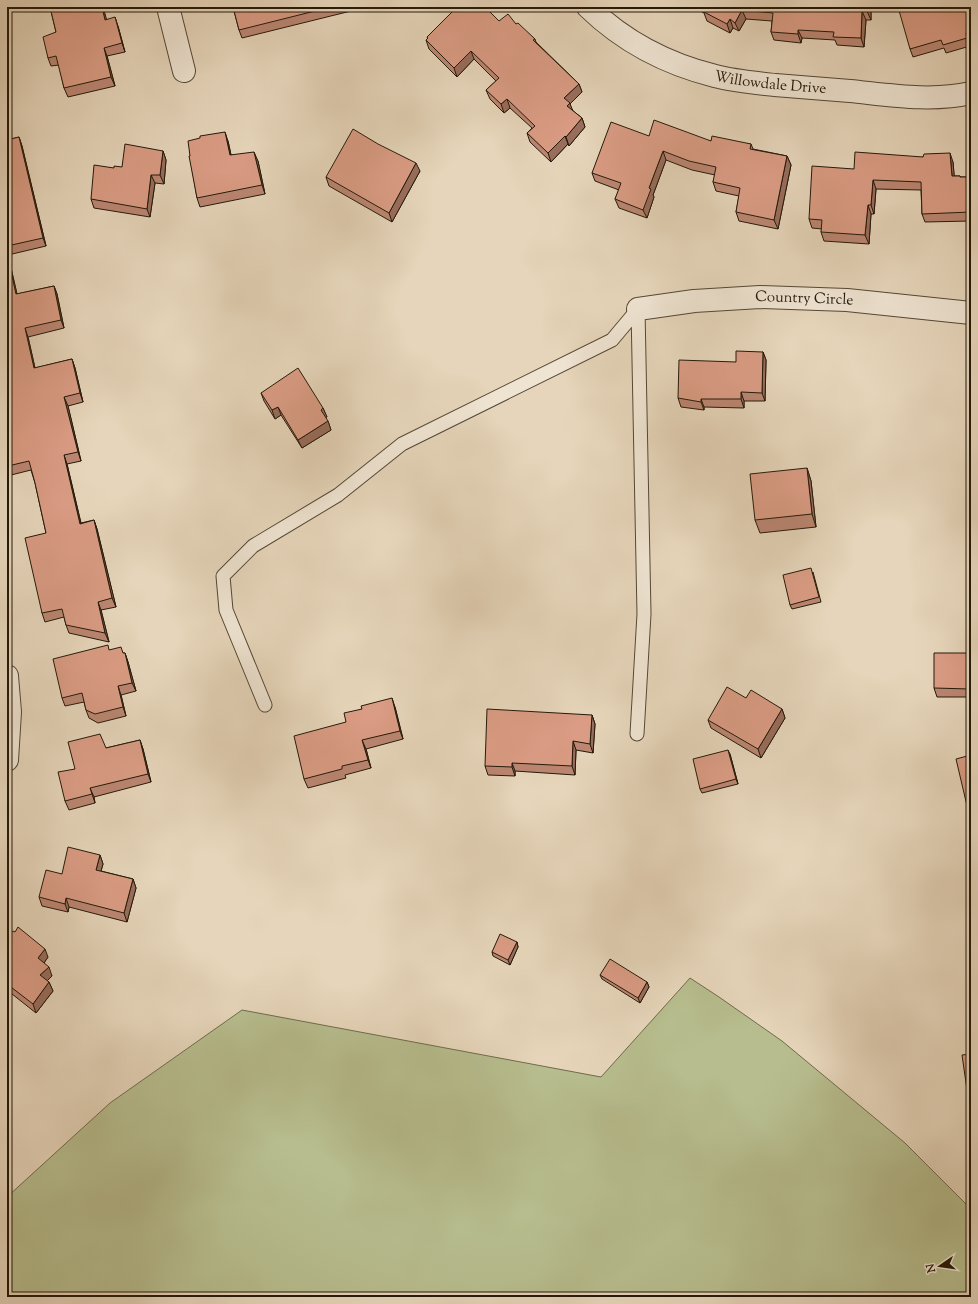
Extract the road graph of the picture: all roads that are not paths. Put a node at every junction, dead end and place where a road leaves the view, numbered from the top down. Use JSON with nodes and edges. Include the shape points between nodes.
{"nodes":[{"id":1,"x":168,"y":7,"type":"edge"},
{"id":2,"x":588,"y":7,"type":"edge"},
{"id":3,"x":184,"y":71,"type":"dead end"},
{"id":4,"x":971,"y":93,"type":"edge"},
{"id":5,"x":638,"y":309,"type":"junction"},
{"id":6,"x":971,"y":313,"type":"edge"},
{"id":7,"x":7,"y":676,"type":"edge"},
{"id":8,"x":265,"y":705,"type":"dead end"},
{"id":9,"x":637,"y":734,"type":"dead end"},
{"id":10,"x":7,"y":760,"type":"edge"}],
"edges":[{"from":1,"to":3,"type":"street"},
{"from":2,"to":4,"type":"street","name":"Willowdale Drive","via":[[603,21],[643,49],[679,66],[715,77],[922,98]]},
{"from":5,"to":6,"type":"street","name":"Country Circle","via":[[694,301],[760,297],[847,300]]},
{"from":5,"to":8,"type":"lane","via":[[612,340],[402,444],[338,495],[254,546],[223,576],[226,610]]},
{"from":5,"to":9,"type":"lane","via":[[644,614]]},
{"from":7,"to":10,"type":"street","via":[[10,712]]}]}
